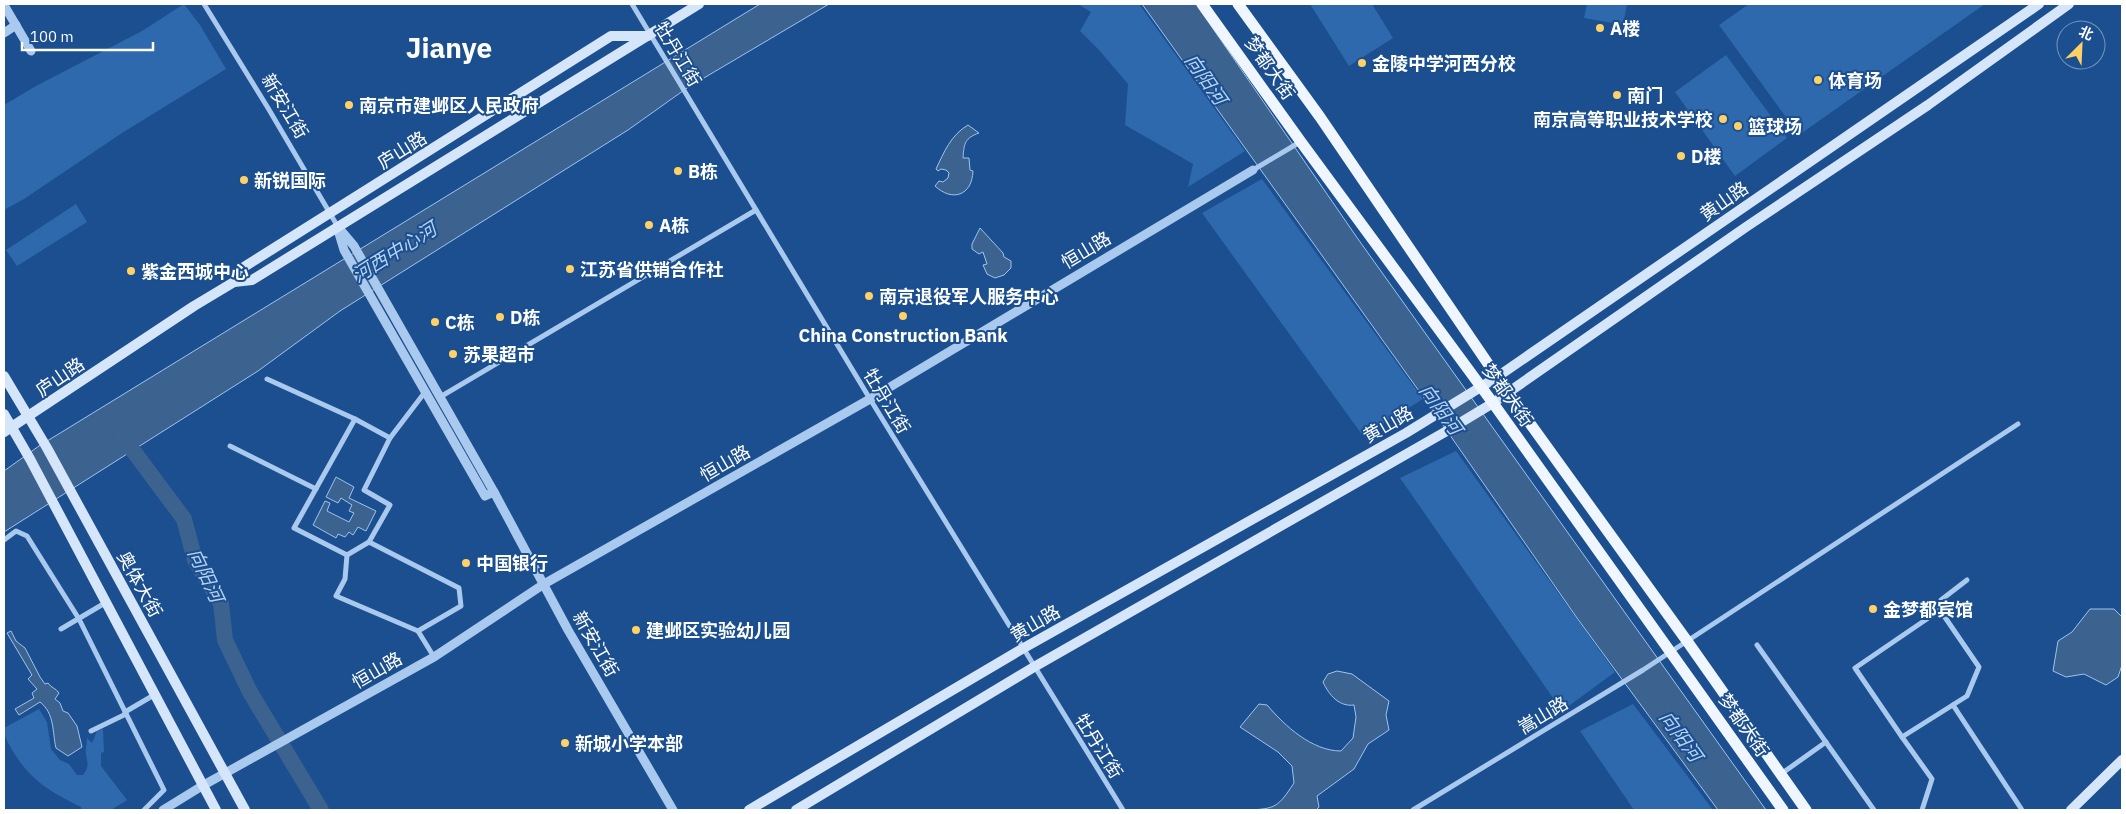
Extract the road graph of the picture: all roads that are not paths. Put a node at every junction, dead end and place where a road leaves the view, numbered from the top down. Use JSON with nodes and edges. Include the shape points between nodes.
{"nodes":[{"id":1,"x":204,"y":4,"type":"edge"},
{"id":2,"x":632,"y":4,"type":"edge"},
{"id":3,"x":699,"y":4,"type":"edge"},
{"id":4,"x":1202,"y":4,"type":"edge"},
{"id":5,"x":1238,"y":4,"type":"edge"},
{"id":6,"x":2039,"y":4,"type":"edge"},
{"id":7,"x":2070,"y":4,"type":"edge"},
{"id":8,"x":4,"y":5,"type":"edge"},
{"id":9,"x":16,"y":25,"type":"junction"},
{"id":10,"x":4,"y":33,"type":"edge"},
{"id":11,"x":649,"y":35,"type":"junction"},
{"id":12,"x":31,"y":51,"type":"dead end"},
{"id":13,"x":1301,"y":142,"type":"junction"},
{"id":14,"x":1253,"y":170,"type":"joint"},
{"id":15,"x":756,"y":210,"type":"junction"},
{"id":16,"x":330,"y":215,"type":"junction"},
{"id":17,"x":338,"y":227,"type":"junction"},
{"id":18,"x":234,"y":282,"type":"junction"},
{"id":19,"x":4,"y":376,"type":"edge"},
{"id":20,"x":1497,"y":377,"type":"junction"},
{"id":21,"x":267,"y":379,"type":"dead end"},
{"id":22,"x":1480,"y":387,"type":"junction"},
{"id":23,"x":425,"y":392,"type":"junction"},
{"id":24,"x":1508,"y":393,"type":"junction"},
{"id":25,"x":440,"y":397,"type":"junction"},
{"id":26,"x":870,"y":399,"type":"junction"},
{"id":27,"x":1493,"y":403,"type":"junction"},
{"id":28,"x":4,"y":414,"type":"edge"},
{"id":29,"x":29,"y":416,"type":"junction"},
{"id":30,"x":355,"y":419,"type":"junction"},
{"id":31,"x":2018,"y":424,"type":"dead end"},
{"id":32,"x":8,"y":429,"type":"edge"},
{"id":33,"x":390,"y":438,"type":"junction"},
{"id":34,"x":230,"y":446,"type":"dead end"},
{"id":35,"x":316,"y":489,"type":"junction"},
{"id":36,"x":494,"y":492,"type":"junction"},
{"id":37,"x":4,"y":540,"type":"edge"},
{"id":38,"x":369,"y":542,"type":"junction"},
{"id":39,"x":347,"y":555,"type":"junction"},
{"id":40,"x":1967,"y":580,"type":"dead end"},
{"id":41,"x":544,"y":584,"type":"junction"},
{"id":42,"x":106,"y":603,"type":"junction"},
{"id":43,"x":1940,"y":610,"type":"junction"},
{"id":44,"x":79,"y":619,"type":"junction"},
{"id":45,"x":61,"y":629,"type":"dead end"},
{"id":46,"x":418,"y":631,"type":"junction"},
{"id":47,"x":1687,"y":641,"type":"junction"},
{"id":48,"x":1757,"y":645,"type":"dead end"},
{"id":49,"x":1022,"y":649,"type":"junction"},
{"id":50,"x":1670,"y":652,"type":"junction"},
{"id":51,"x":434,"y":657,"type":"junction"},
{"id":52,"x":1034,"y":667,"type":"junction"},
{"id":53,"x":154,"y":695,"type":"junction"},
{"id":54,"x":1953,"y":705,"type":"junction"},
{"id":55,"x":125,"y":713,"type":"junction"},
{"id":56,"x":91,"y":731,"type":"dead end"},
{"id":57,"x":1902,"y":737,"type":"junction"},
{"id":58,"x":1826,"y":742,"type":"junction"},
{"id":59,"x":2122,"y":760,"type":"edge"},
{"id":60,"x":225,"y":774,"type":"junction"},
{"id":61,"x":1780,"y":774,"type":"junction"},
{"id":62,"x":202,"y":786,"type":"junction"},
{"id":63,"x":144,"y":810,"type":"edge"},
{"id":64,"x":164,"y":810,"type":"edge"},
{"id":65,"x":216,"y":810,"type":"edge"},
{"id":66,"x":245,"y":810,"type":"edge"},
{"id":67,"x":673,"y":810,"type":"edge"},
{"id":68,"x":749,"y":810,"type":"edge"},
{"id":69,"x":796,"y":810,"type":"edge"},
{"id":70,"x":1123,"y":810,"type":"edge"},
{"id":71,"x":1412,"y":810,"type":"edge"},
{"id":72,"x":1783,"y":810,"type":"edge"},
{"id":73,"x":1806,"y":810,"type":"edge"},
{"id":74,"x":1874,"y":810,"type":"edge"},
{"id":75,"x":1922,"y":810,"type":"edge"},
{"id":76,"x":2022,"y":810,"type":"edge"},
{"id":77,"x":2071,"y":810,"type":"edge"}],
"edges":[{"from":1,"to":16,"type":"street","name":"新安江街"},
{"from":2,"to":11,"type":"street","name":"牡丹江街"},
{"from":3,"to":11,"type":"main road","name":"庐山路"},
{"from":4,"to":13,"type":"main road","name":"梦都大街"},
{"from":5,"to":20,"type":"main road","name":"梦都大街","via":[[1320,117]]},
{"from":6,"to":20,"type":"main road","name":"黄山路"},
{"from":7,"to":24,"type":"main road","name":"黄山路"},
{"from":8,"to":9,"type":"street"},
{"from":9,"to":10,"type":"street"},
{"from":9,"to":12,"type":"street"},
{"from":11,"to":15,"type":"street","name":"牡丹江街"},
{"from":11,"to":16,"type":"main road","name":"庐山路","via":[[611,36]]},
{"from":11,"to":17,"type":"main road","name":"庐山路"},
{"from":13,"to":14,"type":"street","name":"恒山路"},
{"from":13,"to":22,"type":"main road","name":"梦都大街"},
{"from":14,"to":26,"type":"street","name":"恒山路"},
{"from":15,"to":25,"type":"street"},
{"from":15,"to":26,"type":"street","name":"牡丹江街"},
{"from":16,"to":17,"type":"street","name":"新安江街"},
{"from":16,"to":18,"type":"main road","name":"庐山路","via":[[244,267]]},
{"from":17,"to":18,"type":"main road","name":"庐山路","via":[[252,280]]},
{"from":17,"to":23,"type":"street","name":"新安江街","via":[[344,250]]},
{"from":17,"to":25,"type":"street","name":"新安江街","via":[[354,246]]},
{"from":18,"to":29,"type":"main road","name":"庐山路"},
{"from":19,"to":29,"type":"main road","name":"奥体大街"},
{"from":20,"to":22,"type":"main road","name":"黄山路"},
{"from":20,"to":24,"type":"main road","name":"梦都大街"},
{"from":21,"to":30,"type":"street"},
{"from":22,"to":27,"type":"main road","name":"梦都大街"},
{"from":22,"to":49,"type":"main road","name":"黄山路","via":[[1433,417]]},
{"from":23,"to":33,"type":"street"},
{"from":23,"to":36,"type":"street","name":"新安江街","via":[[485,496]]},
{"from":24,"to":27,"type":"main road","name":"黄山路"},
{"from":24,"to":47,"type":"main road","name":"梦都大街"},
{"from":25,"to":36,"type":"street","name":"新安江街"},
{"from":26,"to":41,"type":"street","name":"恒山路"},
{"from":26,"to":49,"type":"street","name":"牡丹江街"},
{"from":27,"to":50,"type":"main road","name":"梦都大街"},
{"from":27,"to":52,"type":"main road","name":"黄山路"},
{"from":28,"to":32,"type":"main road"},
{"from":29,"to":32,"type":"main road","name":"庐山路"},
{"from":29,"to":60,"type":"main road","name":"奥体大街"},
{"from":30,"to":33,"type":"street"},
{"from":30,"to":35,"type":"street"},
{"from":31,"to":47,"type":"street","name":"嵩山路"},
{"from":32,"to":42,"type":"main road","via":[[30,459]]},
{"from":33,"to":38,"type":"street","via":[[364,490],[390,505]]},
{"from":34,"to":35,"type":"street"},
{"from":35,"to":39,"type":"street","via":[[294,528]]},
{"from":36,"to":41,"type":"street","name":"新安江街"},
{"from":37,"to":44,"type":"street","via":[[16,531],[27,536]]},
{"from":38,"to":39,"type":"street"},
{"from":38,"to":46,"type":"street","via":[[459,588],[462,606]]},
{"from":39,"to":46,"type":"street","via":[[345,579],[336,596]]},
{"from":40,"to":43,"type":"street","via":[[1941,600]]},
{"from":41,"to":51,"type":"street","name":"恒山路"},
{"from":41,"to":67,"type":"street","name":"新安江街"},
{"from":42,"to":44,"type":"street"},
{"from":42,"to":53,"type":"main road"},
{"from":43,"to":54,"type":"street","via":[[1979,667],[1967,696]]},
{"from":43,"to":57,"type":"street","via":[[1855,668]]},
{"from":44,"to":45,"type":"street"},
{"from":44,"to":55,"type":"street"},
{"from":46,"to":51,"type":"street"},
{"from":47,"to":50,"type":"street","name":"嵩山路"},
{"from":47,"to":61,"type":"main road","name":"梦都大街"},
{"from":48,"to":58,"type":"street"},
{"from":49,"to":52,"type":"street","name":"牡丹江街"},
{"from":49,"to":68,"type":"main road","name":"黄山路"},
{"from":50,"to":71,"type":"street","name":"嵩山路"},
{"from":50,"to":72,"type":"main road","name":"梦都大街"},
{"from":51,"to":60,"type":"street","name":"恒山路"},
{"from":52,"to":69,"type":"main road","name":"黄山路"},
{"from":52,"to":70,"type":"street","name":"牡丹江街"},
{"from":53,"to":55,"type":"street"},
{"from":53,"to":62,"type":"main road"},
{"from":54,"to":57,"type":"street"},
{"from":54,"to":76,"type":"street"},
{"from":55,"to":56,"type":"street"},
{"from":55,"to":63,"type":"street","via":[[164,790]]},
{"from":57,"to":75,"type":"street","via":[[1932,779]]},
{"from":58,"to":61,"type":"street"},
{"from":58,"to":74,"type":"street"},
{"from":59,"to":77,"type":"main road"},
{"from":60,"to":62,"type":"street","name":"恒山路"},
{"from":60,"to":66,"type":"main road","name":"奥体大街"},
{"from":61,"to":73,"type":"main road","name":"梦都大街"},
{"from":62,"to":64,"type":"street","name":"恒山路"},
{"from":62,"to":65,"type":"main road"}]}
